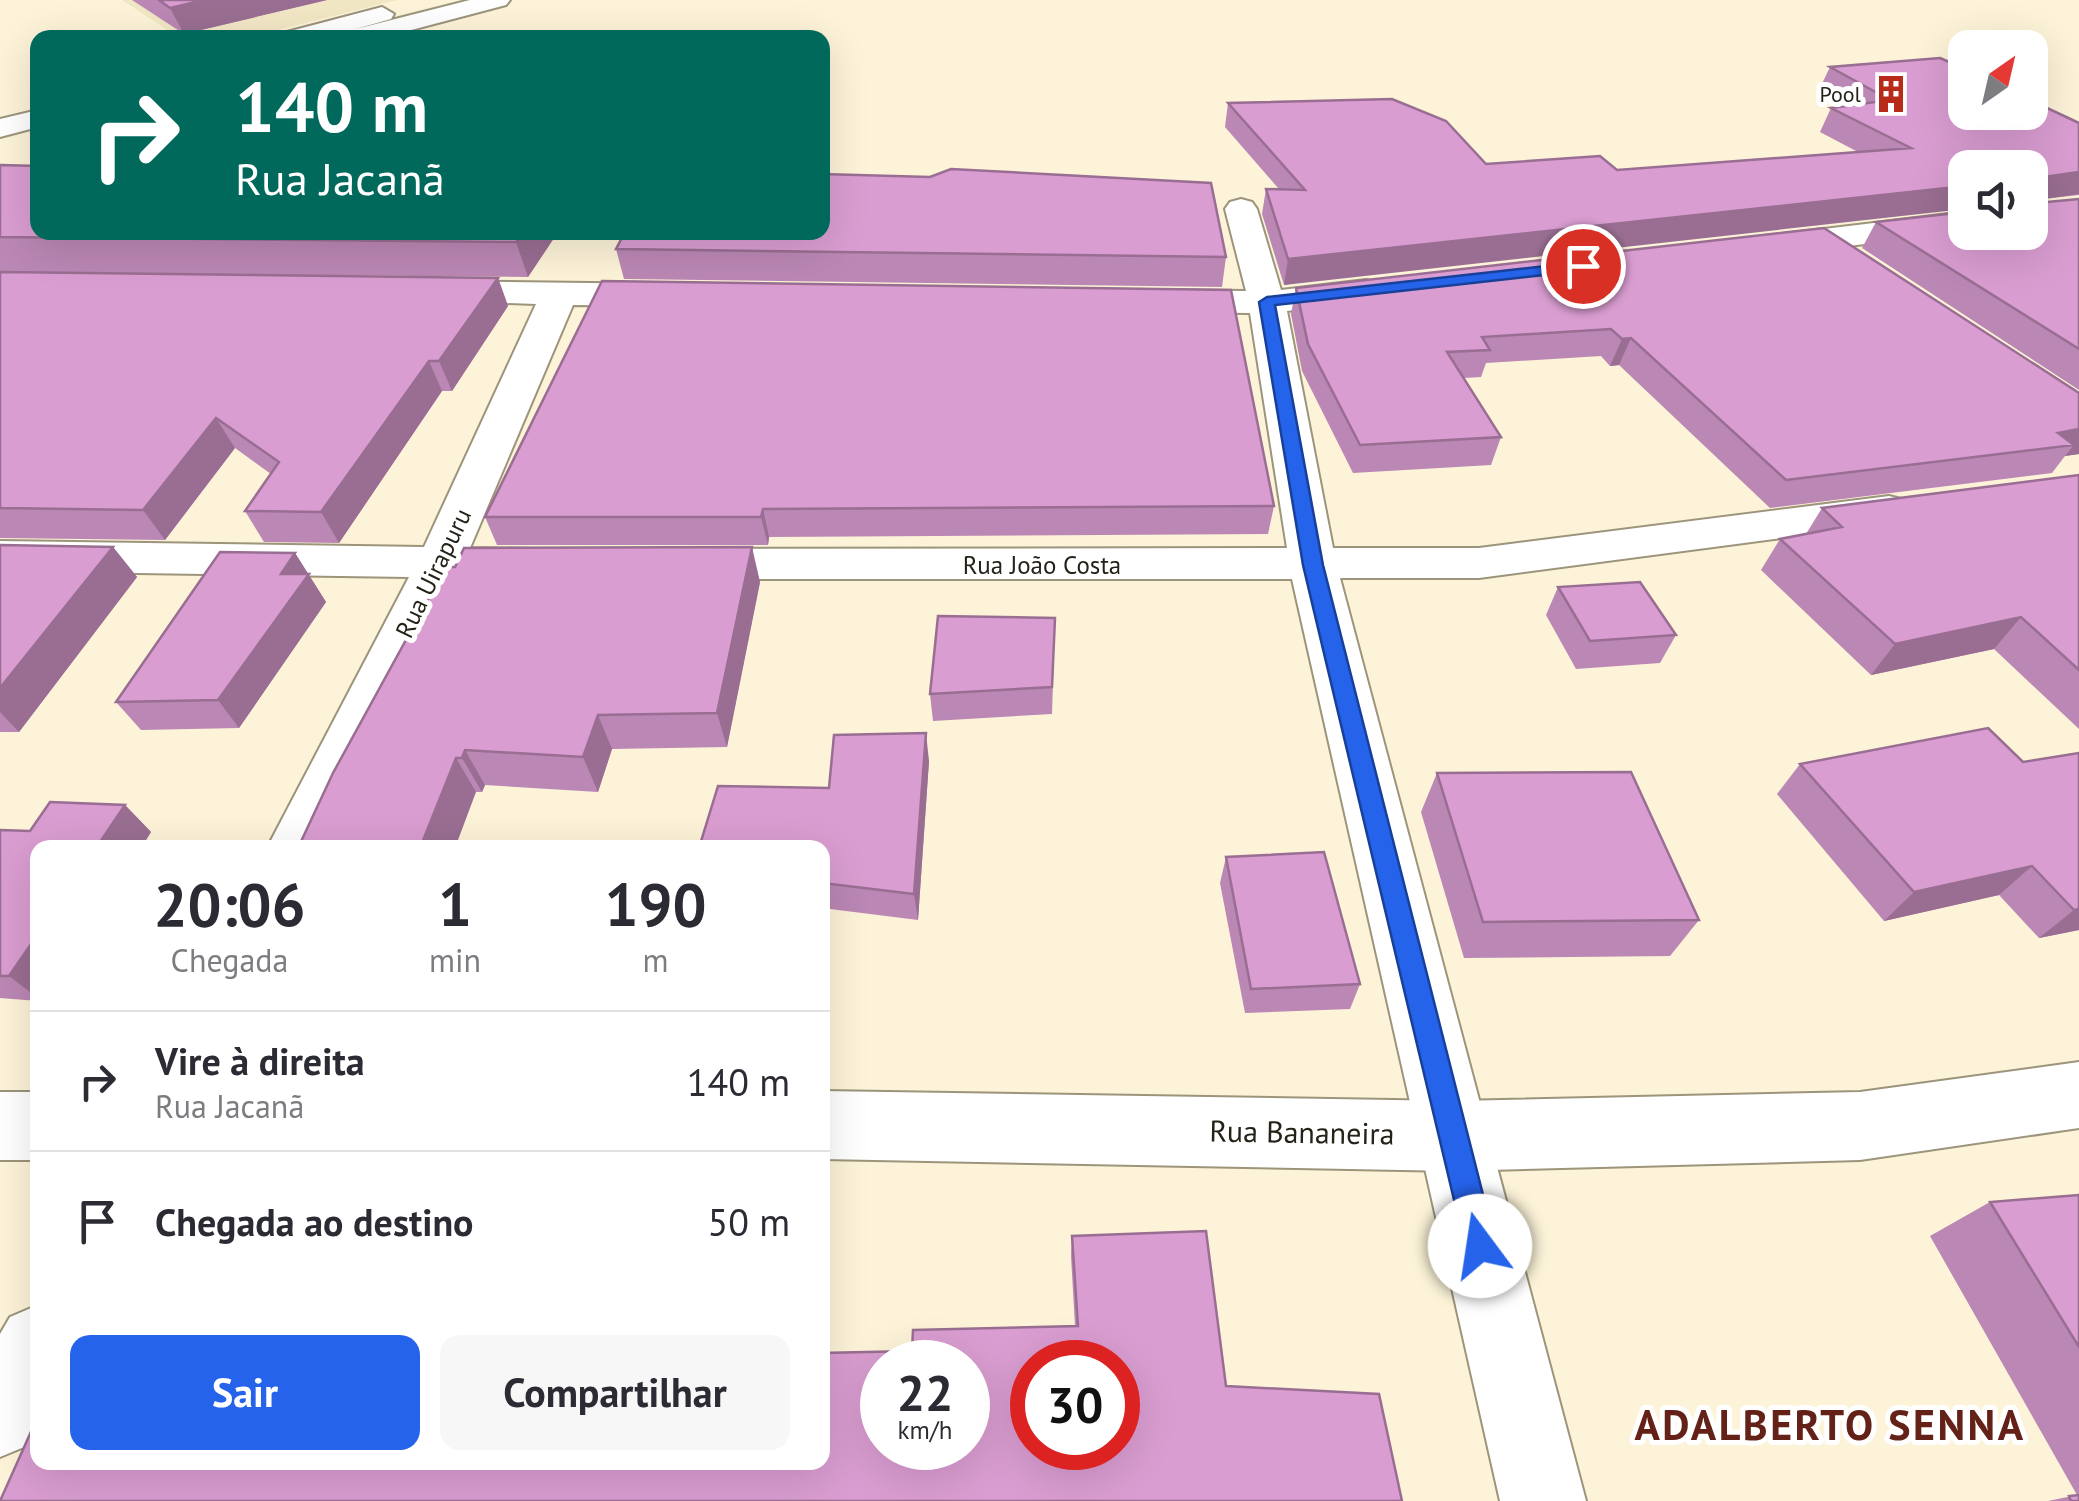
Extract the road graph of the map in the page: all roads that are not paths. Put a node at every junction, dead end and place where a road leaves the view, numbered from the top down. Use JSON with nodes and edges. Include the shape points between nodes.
{"nodes":[{"id":1,"x":438,"y":0,"type":"edge"},
{"id":2,"x":498,"y":0,"type":"edge"},
{"id":3,"x":323,"y":30,"type":"edge"},
{"id":4,"x":380,"y":30,"type":"edge"},
{"id":5,"x":30,"y":105,"type":"edge"},
{"id":6,"x":0,"y":113,"type":"edge"},
{"id":7,"x":30,"y":120,"type":"edge"},
{"id":8,"x":0,"y":128,"type":"edge"},
{"id":9,"x":1241,"y":209,"type":"dead end"},
{"id":10,"x":1948,"y":224,"type":"edge"},
{"id":11,"x":1820,"y":240,"type":"junction"},
{"id":12,"x":1741,"y":249,"type":"edge"},
{"id":13,"x":1869,"y":271,"type":"edge"},
{"id":14,"x":1405,"y":286,"type":"edge"},
{"id":15,"x":402,"y":292,"type":"edge"},
{"id":16,"x":559,"y":294,"type":"junction"},
{"id":17,"x":711,"y":296,"type":"edge"},
{"id":18,"x":1132,"y":300,"type":"edge"},
{"id":19,"x":1267,"y":302,"type":"junction"},
{"id":20,"x":1924,"y":506,"type":"edge"},
{"id":21,"x":0,"y":556,"type":"edge"},
{"id":22,"x":440,"y":564,"type":"junction"},
{"id":23,"x":579,"y":564,"type":"edge"},
{"id":24,"x":638,"y":564,"type":"edge"},
{"id":25,"x":1313,"y":565,"type":"junction"},
{"id":26,"x":300,"y":840,"type":"edge"},
{"id":27,"x":2079,"y":1094,"type":"edge"},
{"id":28,"x":830,"y":1125,"type":"edge"},
{"id":29,"x":0,"y":1126,"type":"edge"},
{"id":30,"x":30,"y":1126,"type":"edge"},
{"id":31,"x":1454,"y":1136,"type":"junction"},
{"id":32,"x":30,"y":1360,"type":"edge"},
{"id":33,"x":0,"y":1416,"type":"edge"},
{"id":34,"x":1543,"y":1501,"type":"edge"}],
"edges":[{"from":1,"to":3,"type":"street"},
{"from":2,"to":4,"type":"street"},
{"from":5,"to":6,"type":"street"},
{"from":7,"to":8,"type":"street"},
{"from":9,"to":19,"type":"street"},
{"from":10,"to":11,"type":"street"},
{"from":11,"to":12,"type":"street"},
{"from":11,"to":13,"type":"street"},
{"from":14,"to":19,"type":"street"},
{"from":15,"to":16,"type":"street"},
{"from":16,"to":17,"type":"street"},
{"from":16,"to":22,"type":"street","name":"Rua Uirapuru"},
{"from":18,"to":19,"type":"street"},
{"from":19,"to":25,"type":"street"},
{"from":20,"to":25,"type":"street","name":"Rua João Costa","via":[[1479,562]]},
{"from":21,"to":22,"type":"street"},
{"from":22,"to":23,"type":"street"},
{"from":22,"to":26,"type":"street","name":"Rua Uirapuru"},
{"from":24,"to":25,"type":"street","name":"Rua João Costa"},
{"from":25,"to":31,"type":"street"},
{"from":27,"to":31,"type":"street","name":"Rua Bananeira","via":[[1860,1126]]},
{"from":28,"to":31,"type":"street","name":"Rua Bananeira"},
{"from":29,"to":30,"type":"street"},
{"from":31,"to":34,"type":"street"},
{"from":32,"to":33,"type":"street"}]}
